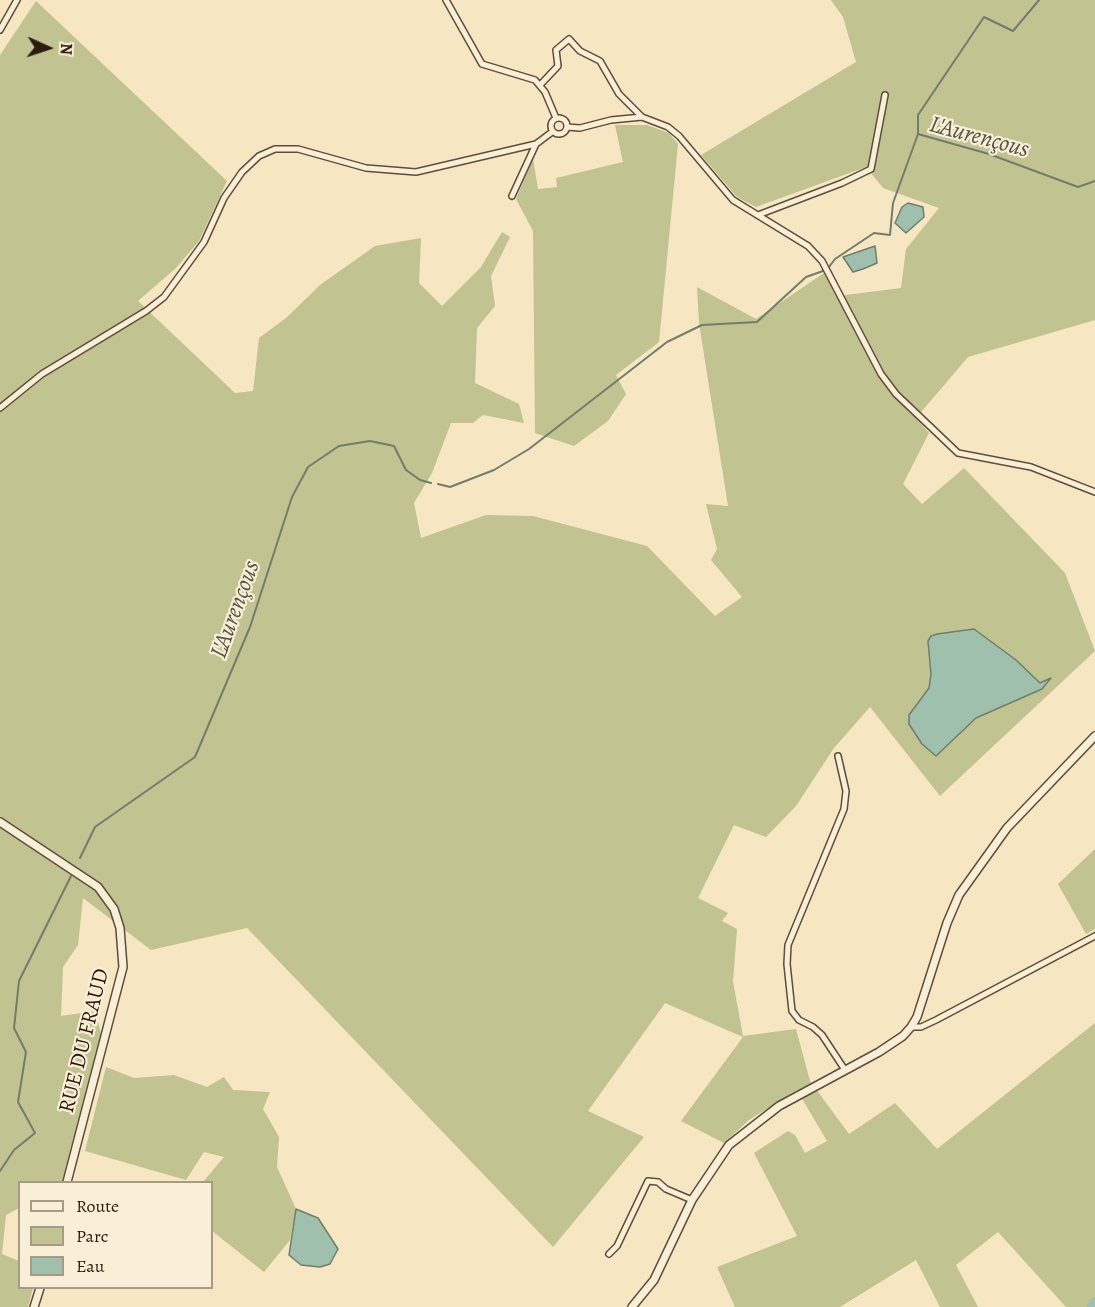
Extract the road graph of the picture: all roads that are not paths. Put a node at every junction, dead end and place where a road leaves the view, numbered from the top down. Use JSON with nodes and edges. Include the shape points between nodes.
{"nodes":[{"id":1,"x":16,"y":0,"type":"edge"},
{"id":2,"x":446,"y":0,"type":"edge"},
{"id":3,"x":0,"y":30,"type":"edge"},
{"id":4,"x":541,"y":84,"type":"junction"},
{"id":5,"x":885,"y":95,"type":"dead end"},
{"id":6,"x":642,"y":117,"type":"junction"},
{"id":7,"x":556,"y":118,"type":"junction"},
{"id":8,"x":567,"y":127,"type":"junction"},
{"id":9,"x":552,"y":132,"type":"junction"},
{"id":10,"x":536,"y":144,"type":"junction"},
{"id":11,"x":512,"y":196,"type":"dead end"},
{"id":12,"x":758,"y":215,"type":"junction"},
{"id":13,"x":0,"y":408,"type":"edge"},
{"id":14,"x":1095,"y":492,"type":"edge"},
{"id":15,"x":1095,"y":736,"type":"edge"},
{"id":16,"x":838,"y":756,"type":"dead end"},
{"id":17,"x":0,"y":822,"type":"edge"},
{"id":18,"x":1095,"y":936,"type":"edge"},
{"id":19,"x":911,"y":1027,"type":"junction"},
{"id":20,"x":844,"y":1070,"type":"junction"},
{"id":21,"x":67,"y":1181,"type":"edge"},
{"id":22,"x":692,"y":1200,"type":"junction"},
{"id":23,"x":609,"y":1254,"type":"dead end"},
{"id":24,"x":39,"y":1289,"type":"edge"},
{"id":25,"x":34,"y":1307,"type":"edge"},
{"id":26,"x":632,"y":1307,"type":"edge"}],
"edges":[{"from":1,"to":3,"type":"street"},
{"from":2,"to":4,"type":"street","via":[[482,64]]},
{"from":4,"to":6,"type":"street","via":[[558,66],[556,50],[569,39],[580,51],[600,61],[619,94]]},
{"from":4,"to":7,"type":"street"},
{"from":5,"to":12,"type":"street","via":[[871,169]]},
{"from":6,"to":8,"type":"street"},
{"from":6,"to":12,"type":"street","via":[[669,127],[733,200]]},
{"from":7,"to":8,"type":"street","via":[[564,120]]},
{"from":7,"to":9,"type":"street","via":[[551,124]]},
{"from":8,"to":9,"type":"street","via":[[560,134]]},
{"from":9,"to":10,"type":"street"},
{"from":10,"to":11,"type":"street"},
{"from":10,"to":13,"type":"street","via":[[416,172],[366,168],[298,149],[275,149],[259,156],[224,198],[204,242],[164,297],[42,374]]},
{"from":12,"to":14,"type":"street","via":[[808,246],[822,261],[881,374],[896,394],[958,453],[1031,467]]},
{"from":15,"to":19,"type":"street","via":[[1007,828],[959,895]]},
{"from":16,"to":20,"type":"street","via":[[846,791],[844,808],[788,945],[787,964],[792,1011],[822,1035]]},
{"from":17,"to":21,"type":"street","name":"RUE DU FRAUD","via":[[98,887],[114,909],[120,928],[123,967]]},
{"from":18,"to":19,"type":"street","via":[[936,1020]]},
{"from":19,"to":20,"type":"street","via":[[893,1044]]},
{"from":20,"to":22,"type":"street","via":[[779,1106],[741,1134]]},
{"from":22,"to":23,"type":"street","via":[[658,1182],[648,1181],[617,1246]]},
{"from":22,"to":26,"type":"street","via":[[654,1280]]},
{"from":24,"to":25,"type":"street"}]}
